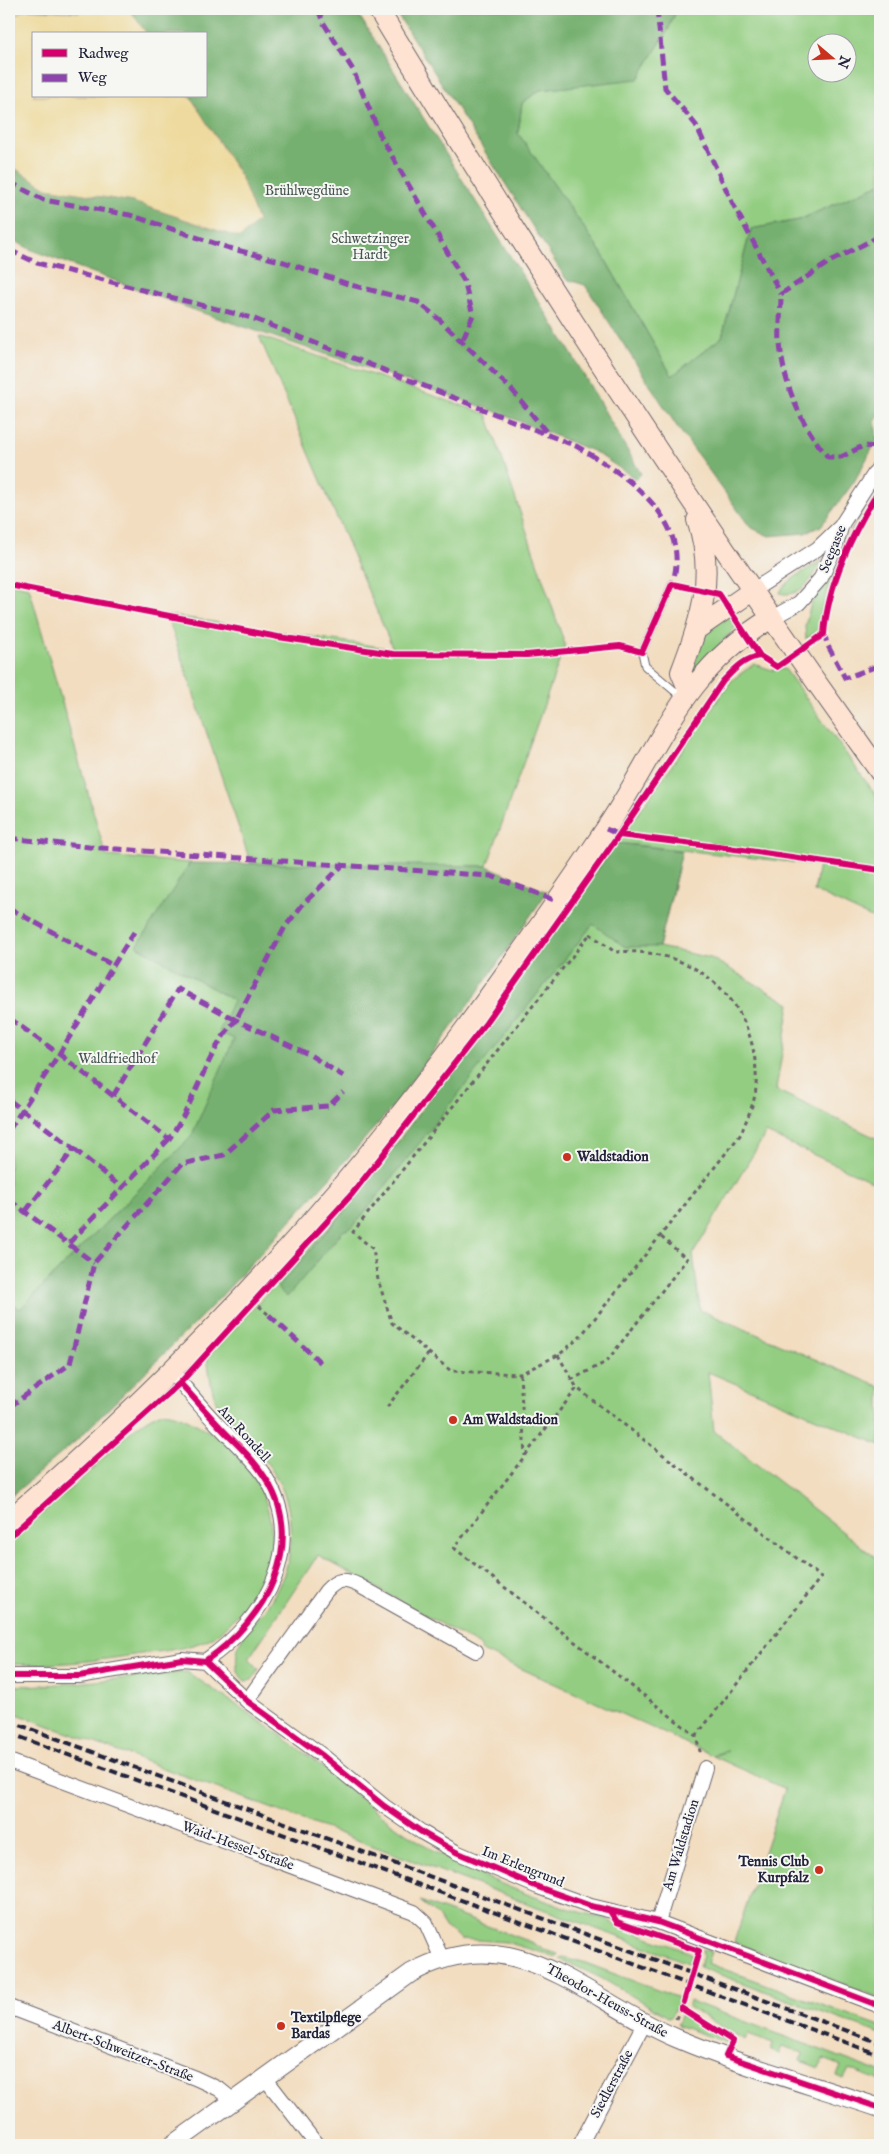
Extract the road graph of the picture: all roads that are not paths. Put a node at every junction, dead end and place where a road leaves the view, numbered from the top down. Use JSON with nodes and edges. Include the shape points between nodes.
{"nodes":[{"id":1,"x":378,"y":9,"type":"edge"},
{"id":2,"x":880,"y":465,"type":"edge"},
{"id":3,"x":689,"y":496,"type":"junction"},
{"id":4,"x":842,"y":524,"type":"junction"},
{"id":5,"x":672,"y":584,"type":"dead end"},
{"id":6,"x":752,"y":591,"type":"junction"},
{"id":7,"x":770,"y":618,"type":"junction"},
{"id":8,"x":697,"y":629,"type":"junction"},
{"id":9,"x":686,"y":695,"type":"junction"},
{"id":10,"x":880,"y":772,"type":"edge"},
{"id":11,"x":171,"y":1371,"type":"junction"},
{"id":12,"x":9,"y":1520,"type":"edge"},
{"id":13,"x":476,"y":1651,"type":"dead end"},
{"id":14,"x":205,"y":1661,"type":"junction"},
{"id":15,"x":9,"y":1676,"type":"edge"},
{"id":16,"x":247,"y":1701,"type":"junction"},
{"id":17,"x":9,"y":1761,"type":"edge"},
{"id":18,"x":704,"y":1768,"type":"road end"},
{"id":19,"x":658,"y":1922,"type":"junction"},
{"id":20,"x":442,"y":1959,"type":"junction"},
{"id":21,"x":880,"y":2006,"type":"edge"},
{"id":22,"x":9,"y":2007,"type":"edge"},
{"id":23,"x":645,"y":2022,"type":"junction"},
{"id":24,"x":265,"y":2078,"type":"junction"},
{"id":25,"x":234,"y":2101,"type":"junction"},
{"id":26,"x":880,"y":2108,"type":"edge"},
{"id":27,"x":172,"y":2145,"type":"edge"},
{"id":28,"x":317,"y":2145,"type":"edge"},
{"id":29,"x":580,"y":2145,"type":"edge"}],
"edges":[{"from":1,"to":3,"type":"main road","via":[[518,237]]},
{"from":2,"to":4,"type":"street","name":"Seegasse"},
{"from":3,"to":6,"type":"main road"},
{"from":3,"to":8,"type":"main road","via":[[704,541],[707,579]]},
{"from":4,"to":6,"type":"street","via":[[817,549]]},
{"from":4,"to":7,"type":"street","name":"Seegasse","via":[[821,578],[799,603]]},
{"from":5,"to":9,"type":"lane","via":[[642,652],[645,666]]},
{"from":6,"to":7,"type":"main road"},
{"from":6,"to":8,"type":"main road"},
{"from":7,"to":9,"type":"main road","via":[[726,650]]},
{"from":7,"to":10,"type":"main road"},
{"from":8,"to":9,"type":"main road","via":[[681,672]]},
{"from":9,"to":11,"type":"main road","via":[[606,829],[461,1035],[317,1213]]},
{"from":11,"to":12,"type":"main road"},
{"from":11,"to":14,"type":"street","name":"Am Rondell","via":[[263,1473],[275,1497],[282,1527],[278,1567],[266,1597],[256,1613],[221,1650]]},
{"from":13,"to":16,"type":"street","via":[[358,1585],[337,1581],[326,1591]]},
{"from":14,"to":15,"type":"street","via":[[182,1659],[79,1676]]},
{"from":14,"to":16,"type":"street","name":"Im Erlengrund"},
{"from":16,"to":19,"type":"street","name":"Im Erlengrund","via":[[400,1818],[456,1852],[591,1906]]},
{"from":17,"to":20,"type":"street","name":"Waid-Hessel-Straße","via":[[414,1912],[426,1923]]},
{"from":18,"to":19,"type":"street","name":"Am Waldstadion"},
{"from":19,"to":21,"type":"street","name":"Im Erlengrund"},
{"from":20,"to":23,"type":"street","name":"Theodor-Heuss-Straße","via":[[463,1954],[507,1955],[541,1965]]},
{"from":20,"to":24,"type":"street","name":"Theodor-Heuss-Straße","via":[[411,1973]]},
{"from":22,"to":25,"type":"street","name":"Albert-Schweitzer-Straße","via":[[195,2078],[219,2089]]},
{"from":23,"to":26,"type":"street","name":"Theodor-Heuss-Straße","via":[[699,2047]]},
{"from":23,"to":29,"type":"street","name":"Siedlerstraße"},
{"from":24,"to":25,"type":"street","name":"Theodor-Heuss-Straße"},
{"from":24,"to":28,"type":"street"},
{"from":25,"to":27,"type":"street","name":"Theodor-Heuss-Straße"}]}
